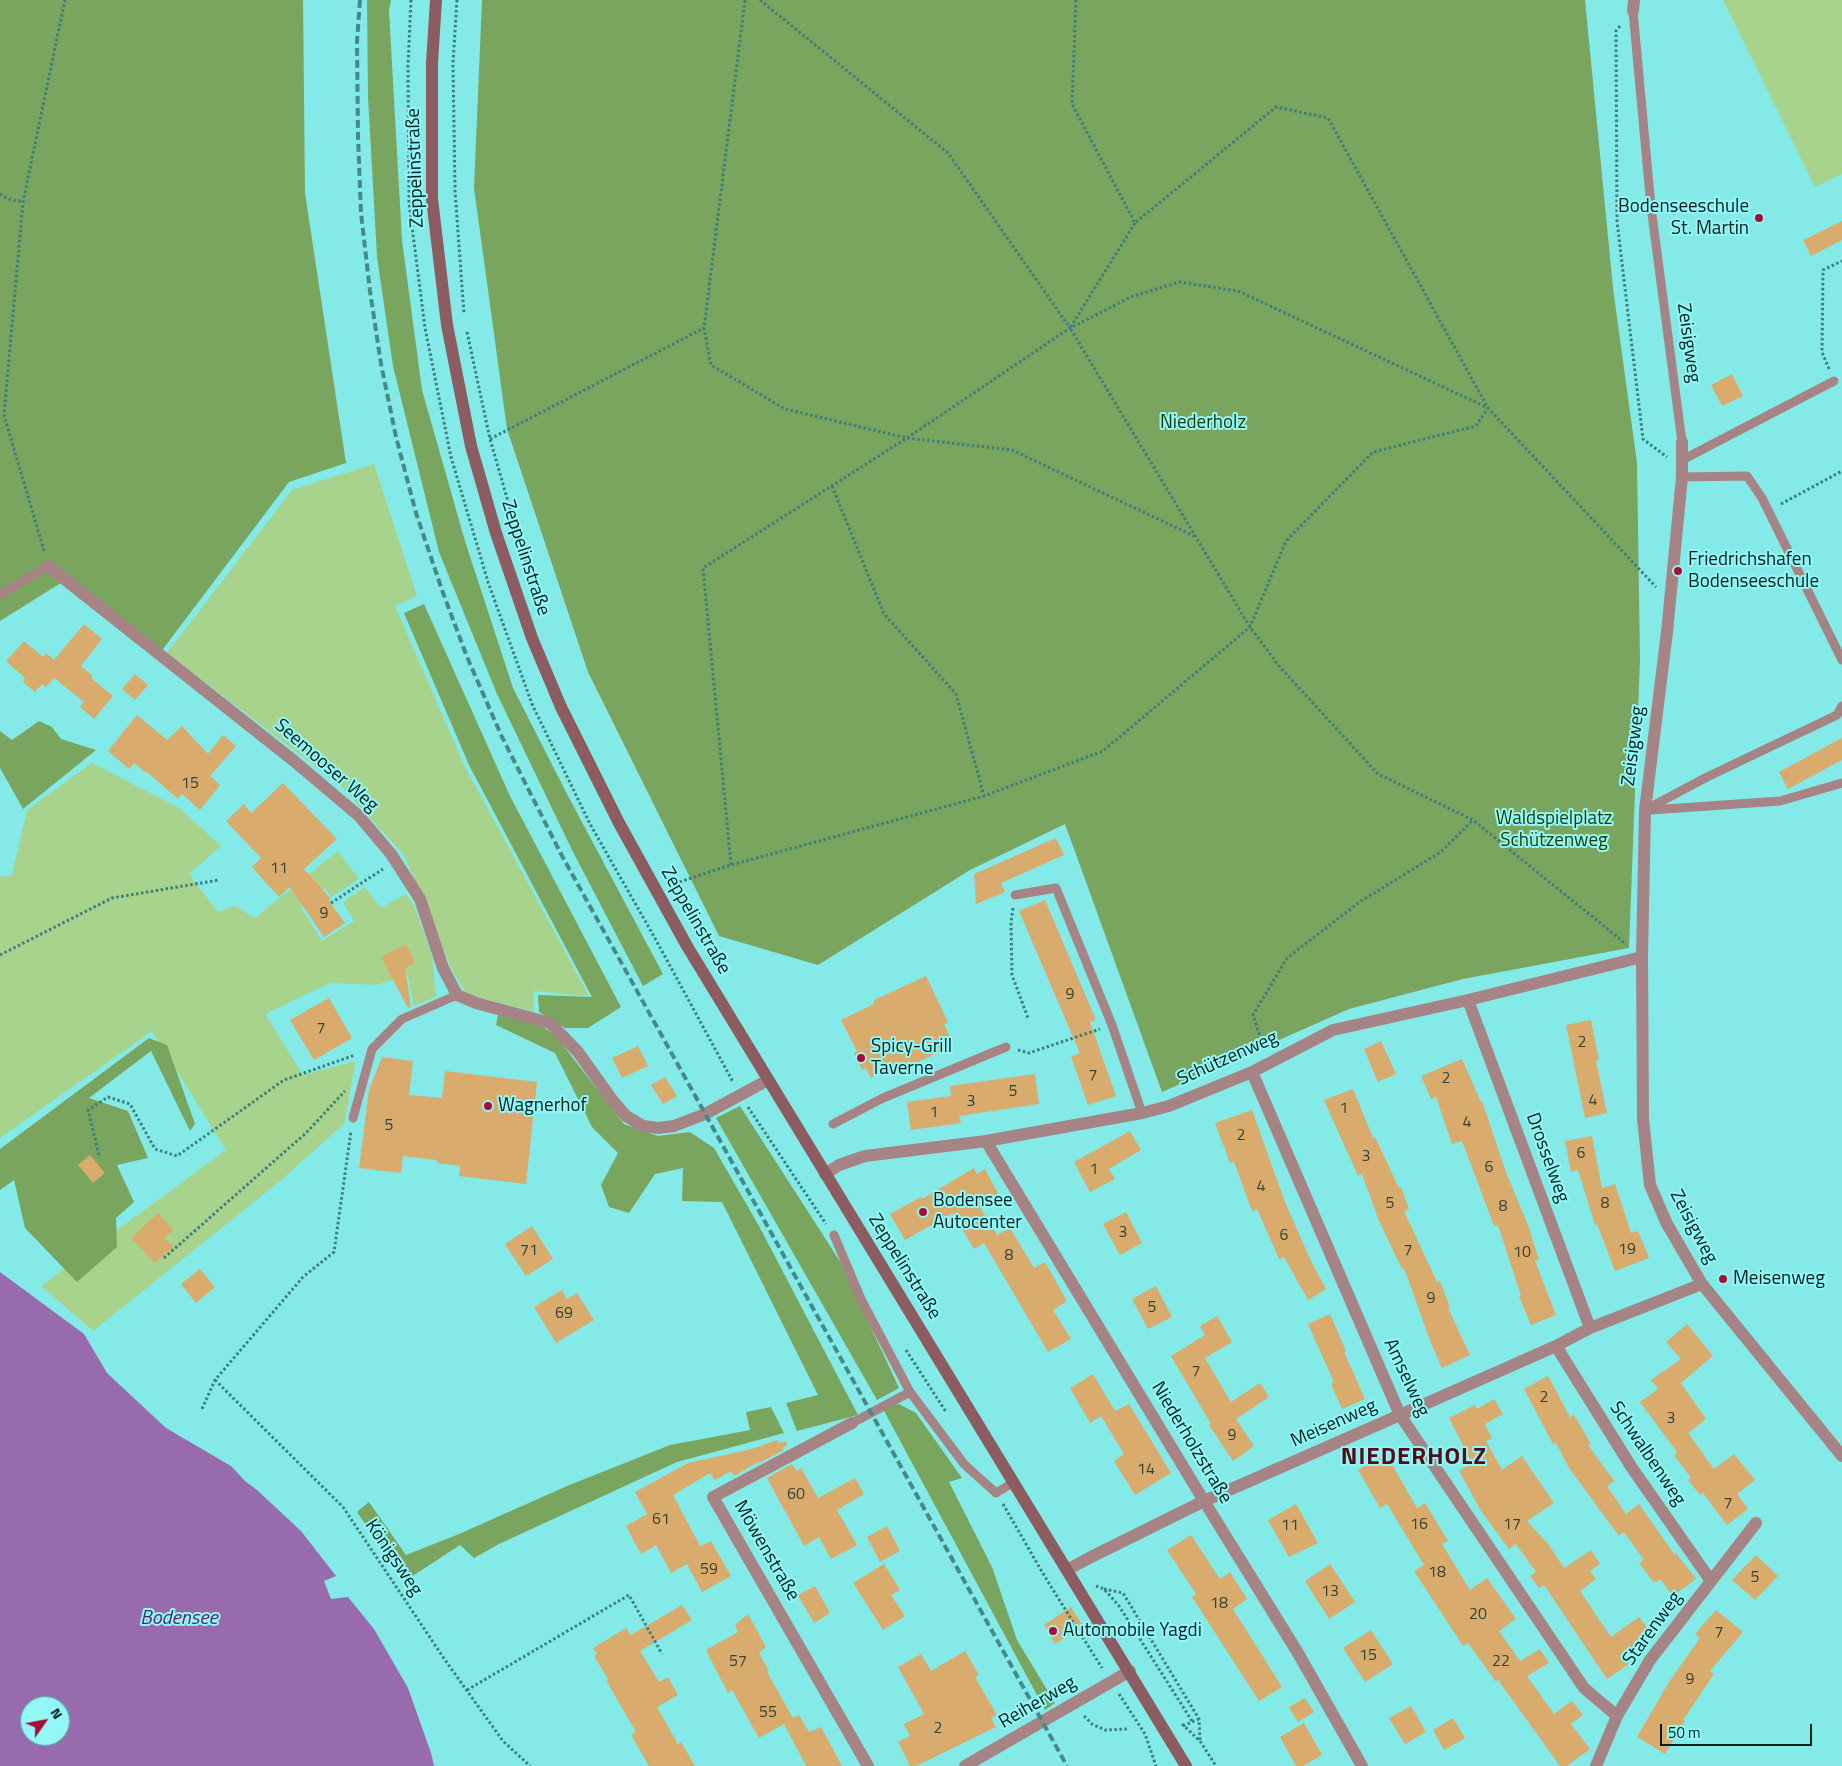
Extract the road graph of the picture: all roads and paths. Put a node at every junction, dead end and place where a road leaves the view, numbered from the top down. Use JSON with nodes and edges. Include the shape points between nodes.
{"nodes":[{"id":1,"x":65,"y":0,"type":"edge"},
{"id":2,"x":436,"y":0,"type":"edge"},
{"id":3,"x":457,"y":0,"type":"edge"},
{"id":4,"x":745,"y":0,"type":"edge"},
{"id":5,"x":760,"y":0,"type":"edge"},
{"id":6,"x":1076,"y":0,"type":"edge"},
{"id":7,"x":1634,"y":6,"type":"edge"},
{"id":8,"x":0,"y":194,"type":"edge"},
{"id":9,"x":23,"y":202,"type":"junction"},
{"id":10,"x":1135,"y":223,"type":"junction"},
{"id":11,"x":1842,"y":261,"type":"edge"},
{"id":12,"x":465,"y":320,"type":"dead end"},
{"id":13,"x":704,"y":328,"type":"junction"},
{"id":14,"x":1070,"y":328,"type":"junction"},
{"id":15,"x":466,"y":329,"type":"dead end"},
{"id":16,"x":1834,"y":381,"type":"joint"},
{"id":17,"x":1488,"y":408,"type":"junction"},
{"id":18,"x":907,"y":438,"type":"junction"},
{"id":19,"x":490,"y":439,"type":"junction"},
{"id":20,"x":1682,"y":442,"type":"joint"},
{"id":21,"x":1682,"y":468,"type":"junction"},
{"id":22,"x":1842,"y":471,"type":"edge"},
{"id":23,"x":832,"y":486,"type":"junction"},
{"id":24,"x":1769,"y":510,"type":"junction"},
{"id":25,"x":1195,"y":536,"type":"junction"},
{"id":26,"x":48,"y":566,"type":"junction"},
{"id":27,"x":531,"y":580,"type":"dead end"},
{"id":28,"x":0,"y":595,"type":"edge"},
{"id":29,"x":1670,"y":602,"type":"junction"},
{"id":30,"x":1250,"y":626,"type":"junction"},
{"id":31,"x":1842,"y":660,"type":"edge"},
{"id":32,"x":1842,"y":706,"type":"edge"},
{"id":33,"x":1842,"y":783,"type":"edge"},
{"id":34,"x":984,"y":796,"type":"junction"},
{"id":35,"x":1646,"y":810,"type":"junction"},
{"id":36,"x":1474,"y":820,"type":"junction"},
{"id":37,"x":395,"y":861,"type":"junction"},
{"id":38,"x":731,"y":865,"type":"junction"},
{"id":39,"x":668,"y":876,"type":"dead end"},
{"id":40,"x":219,"y":880,"type":"dead end"},
{"id":41,"x":673,"y":884,"type":"junction"},
{"id":42,"x":656,"y":892,"type":"junction"},
{"id":43,"x":677,"y":892,"type":"dead end"},
{"id":44,"x":1015,"y":895,"type":"joint"},
{"id":45,"x":331,"y":903,"type":"dead end"},
{"id":46,"x":0,"y":955,"type":"edge"},
{"id":47,"x":1642,"y":957,"type":"junction"},
{"id":48,"x":457,"y":995,"type":"junction"},
{"id":49,"x":1468,"y":1000,"type":"junction"},
{"id":50,"x":1028,"y":1018,"type":"dead end"},
{"id":51,"x":1112,"y":1025,"type":"junction"},
{"id":52,"x":1006,"y":1047,"type":"joint"},
{"id":53,"x":372,"y":1049,"type":"junction"},
{"id":54,"x":1268,"y":1063,"type":"junction"},
{"id":55,"x":1252,"y":1072,"type":"junction"},
{"id":56,"x":768,"y":1080,"type":"junction"},
{"id":57,"x":342,"y":1092,"type":"dead end"},
{"id":58,"x":741,"y":1095,"type":"junction"},
{"id":59,"x":1142,"y":1113,"type":"junction"},
{"id":60,"x":353,"y":1118,"type":"joint"},
{"id":61,"x":832,"y":1124,"type":"dead end"},
{"id":62,"x":986,"y":1141,"type":"junction"},
{"id":63,"x":99,"y":1155,"type":"dead end"},
{"id":64,"x":825,"y":1174,"type":"junction"},
{"id":65,"x":834,"y":1235,"type":"joint"},
{"id":66,"x":164,"y":1258,"type":"dead end"},
{"id":67,"x":1702,"y":1284,"type":"junction"},
{"id":68,"x":1590,"y":1328,"type":"junction"},
{"id":69,"x":1556,"y":1346,"type":"junction"},
{"id":70,"x":215,"y":1380,"type":"junction"},
{"id":71,"x":910,"y":1392,"type":"junction"},
{"id":72,"x":202,"y":1409,"type":"dead end"},
{"id":73,"x":1400,"y":1416,"type":"junction"},
{"id":74,"x":852,"y":1423,"type":"joint"},
{"id":75,"x":1842,"y":1456,"type":"edge"},
{"id":76,"x":1014,"y":1482,"type":"junction"},
{"id":77,"x":1204,"y":1501,"type":"junction"},
{"id":78,"x":1756,"y":1523,"type":"dead end"},
{"id":79,"x":1067,"y":1570,"type":"junction"},
{"id":80,"x":1711,"y":1581,"type":"junction"},
{"id":81,"x":1091,"y":1584,"type":"dead end"},
{"id":82,"x":1104,"y":1589,"type":"junction"},
{"id":83,"x":662,"y":1654,"type":"dead end"},
{"id":84,"x":1130,"y":1671,"type":"junction"},
{"id":85,"x":1112,"y":1683,"type":"junction"},
{"id":86,"x":467,"y":1690,"type":"junction"},
{"id":87,"x":1074,"y":1704,"type":"junction"},
{"id":88,"x":1617,"y":1716,"type":"junction"},
{"id":89,"x":1199,"y":1719,"type":"junction"},
{"id":90,"x":1192,"y":1722,"type":"junction"},
{"id":91,"x":1183,"y":1726,"type":"dead end"},
{"id":92,"x":1127,"y":1729,"type":"dead end"},
{"id":93,"x":1200,"y":1741,"type":"dead end"},
{"id":94,"x":530,"y":1766,"type":"edge"},
{"id":95,"x":868,"y":1766,"type":"edge"},
{"id":96,"x":965,"y":1766,"type":"edge"},
{"id":97,"x":1156,"y":1766,"type":"edge"},
{"id":98,"x":1186,"y":1766,"type":"edge"},
{"id":99,"x":1362,"y":1766,"type":"edge"},
{"id":100,"x":1596,"y":1766,"type":"edge"}],
"edges":[{"from":1,"to":9,"type":"path"},
{"from":2,"to":42,"type":"main road","name":"Zeppelinstraße","via":[[432,63],[432,199],[447,325],[471,446],[496,533],[532,638],[565,716]]},
{"from":3,"to":12,"type":"path","via":[[453,63],[455,192]]},
{"from":4,"to":13,"type":"path"},
{"from":5,"to":14,"type":"path","via":[[948,153]]},
{"from":6,"to":10,"type":"path","via":[[1072,104]]},
{"from":7,"to":20,"type":"lane","name":"Zeisigweg","via":[[1651,207]]},
{"from":7,"to":21,"type":"path","via":[[1616,31],[1617,221],[1643,440]]},
{"from":8,"to":9,"type":"path"},
{"from":9,"to":26,"type":"path","via":[[4,415]]},
{"from":10,"to":14,"type":"path"},
{"from":10,"to":17,"type":"path","via":[[1276,107],[1328,118]]},
{"from":11,"to":16,"type":"path","via":[[1823,270],[1822,352]]},
{"from":13,"to":18,"type":"path","via":[[711,366],[786,409]]},
{"from":13,"to":19,"type":"path"},
{"from":14,"to":17,"type":"path","via":[[1131,297],[1179,282],[1238,291]]},
{"from":14,"to":18,"type":"path"},
{"from":14,"to":25,"type":"path"},
{"from":15,"to":19,"type":"path"},
{"from":16,"to":21,"type":"lane"},
{"from":17,"to":29,"type":"path"},
{"from":17,"to":30,"type":"path","via":[[1476,426],[1373,452],[1286,542]]},
{"from":18,"to":23,"type":"path"},
{"from":18,"to":25,"type":"path","via":[[1012,450]]},
{"from":19,"to":27,"type":"path"},
{"from":20,"to":21,"type":"street","name":"Zeisigweg"},
{"from":21,"to":24,"type":"lane","via":[[1747,476]]},
{"from":21,"to":29,"type":"street","name":"Zeisigweg"},
{"from":22,"to":24,"type":"path"},
{"from":23,"to":34,"type":"path","via":[[884,614],[956,694]]},
{"from":23,"to":38,"type":"path","via":[[703,568]]},
{"from":24,"to":31,"type":"lane"},
{"from":25,"to":30,"type":"path"},
{"from":26,"to":28,"type":"lane"},
{"from":26,"to":37,"type":"street","name":"Seemooser Weg","via":[[346,804]]},
{"from":29,"to":35,"type":"street","name":"Zeisigweg"},
{"from":30,"to":34,"type":"path","via":[[1103,751]]},
{"from":30,"to":36,"type":"path","via":[[1279,666],[1378,774]]},
{"from":32,"to":35,"type":"lane","via":[[1837,715]]},
{"from":33,"to":35,"type":"lane","via":[[1780,801]]},
{"from":34,"to":38,"type":"path"},
{"from":35,"to":47,"type":"street","name":"Zeisigweg"},
{"from":36,"to":47,"type":"path"},
{"from":36,"to":54,"type":"path","via":[[1441,852],[1360,902],[1286,958],[1253,1015]]},
{"from":37,"to":45,"type":"path"},
{"from":37,"to":48,"type":"street","name":"Seemooser Weg","via":[[420,899],[443,968]]},
{"from":38,"to":41,"type":"path"},
{"from":39,"to":41,"type":"path"},
{"from":40,"to":46,"type":"path","via":[[112,898]]},
{"from":41,"to":42,"type":"path"},
{"from":41,"to":43,"type":"path"},
{"from":42,"to":56,"type":"main road","name":"Zeppelinstraße"},
{"from":44,"to":50,"type":"path","via":[[1011,922],[1012,975]]},
{"from":44,"to":51,"type":"lane","via":[[1056,888]]},
{"from":47,"to":49,"type":"street","name":"Schützenweg"},
{"from":47,"to":67,"type":"street","name":"Zeisigweg","via":[[1643,1119],[1650,1185],[1667,1224]]},
{"from":48,"to":53,"type":"lane","via":[[402,1019]]},
{"from":48,"to":58,"type":"street","via":[[550,1023],[578,1052],[626,1116],[643,1126],[674,1126]]},
{"from":49,"to":54,"type":"street","name":"Schützenweg","via":[[1333,1030]]},
{"from":49,"to":68,"type":"street","name":"Drosselweg"},
{"from":51,"to":52,"type":"path","via":[[1029,1053]]},
{"from":51,"to":59,"type":"lane"},
{"from":52,"to":61,"type":"lane","via":[[883,1098]]},
{"from":53,"to":60,"type":"lane"},
{"from":53,"to":63,"type":"path","via":[[284,1080],[177,1156],[155,1149],[130,1104],[108,1097],[88,1110]]},
{"from":54,"to":55,"type":"street","name":"Schützenweg"},
{"from":55,"to":59,"type":"street","name":"Schützenweg","via":[[1168,1106]]},
{"from":55,"to":73,"type":"street","name":"Amselweg"},
{"from":56,"to":58,"type":"street"},
{"from":56,"to":64,"type":"main road","name":"Zeppelinstraße"},
{"from":57,"to":66,"type":"path","via":[[306,1133]]},
{"from":58,"to":65,"type":"path"},
{"from":59,"to":62,"type":"street","name":"Schützenweg"},
{"from":60,"to":70,"type":"path","via":[[334,1252],[303,1276]]},
{"from":62,"to":64,"type":"street","name":"Schützenweg","via":[[865,1156]]},
{"from":62,"to":77,"type":"street","name":"Niederholzstraße"},
{"from":64,"to":76,"type":"main road","name":"Zeppelinstraße"},
{"from":65,"to":71,"type":"lane","via":[[861,1299]]},
{"from":67,"to":68,"type":"street","name":"Meisenweg"},
{"from":67,"to":75,"type":"street","name":"Zeisigweg"},
{"from":68,"to":69,"type":"street","name":"Meisenweg"},
{"from":69,"to":73,"type":"street","name":"Meisenweg"},
{"from":69,"to":80,"type":"street","name":"Schwalbenweg","via":[[1632,1468]]},
{"from":70,"to":72,"type":"path"},
{"from":70,"to":86,"type":"path","name":"Königsweg","via":[[343,1507]]},
{"from":71,"to":74,"type":"lane","name":"Möwenstraße"},
{"from":71,"to":76,"type":"lane","via":[[964,1464],[996,1492]]},
{"from":73,"to":77,"type":"street","name":"Meisenweg"},
{"from":73,"to":88,"type":"street","name":"Amselweg","via":[[1584,1688]]},
{"from":74,"to":95,"type":"street","name":"Möwenstraße","via":[[713,1497]]},
{"from":76,"to":79,"type":"main road","name":"Zeppelinstraße"},
{"from":77,"to":79,"type":"street","name":"Meisenweg"},
{"from":77,"to":99,"type":"street","name":"Niederholzstraße","via":[[1298,1653]]},
{"from":78,"to":80,"type":"street","name":"Starenweg"},
{"from":79,"to":84,"type":"main road","name":"Zeppelinstraße"},
{"from":80,"to":88,"type":"street","name":"Starenweg","via":[[1650,1660]]},
{"from":81,"to":82,"type":"path"},
{"from":82,"to":89,"type":"path","via":[[1123,1592]]},
{"from":82,"to":90,"type":"path","via":[[1119,1606]]},
{"from":83,"to":86,"type":"path","via":[[629,1594]]},
{"from":84,"to":85,"type":"street","name":"Reiherweg"},
{"from":84,"to":98,"type":"main road","name":"Zeppelinstraße"},
{"from":85,"to":87,"type":"street","name":"Reiherweg"},
{"from":85,"to":97,"type":"path","via":[[1144,1734]]},
{"from":86,"to":94,"type":"path","name":"Königsweg","via":[[503,1740]]},
{"from":87,"to":92,"type":"path","via":[[1092,1724],[1105,1730]]},
{"from":87,"to":96,"type":"street","name":"Reiherweg"},
{"from":88,"to":100,"type":"street","name":"Starenweg"},
{"from":89,"to":90,"type":"path"},
{"from":89,"to":93,"type":"path"},
{"from":90,"to":91,"type":"path"}]}
